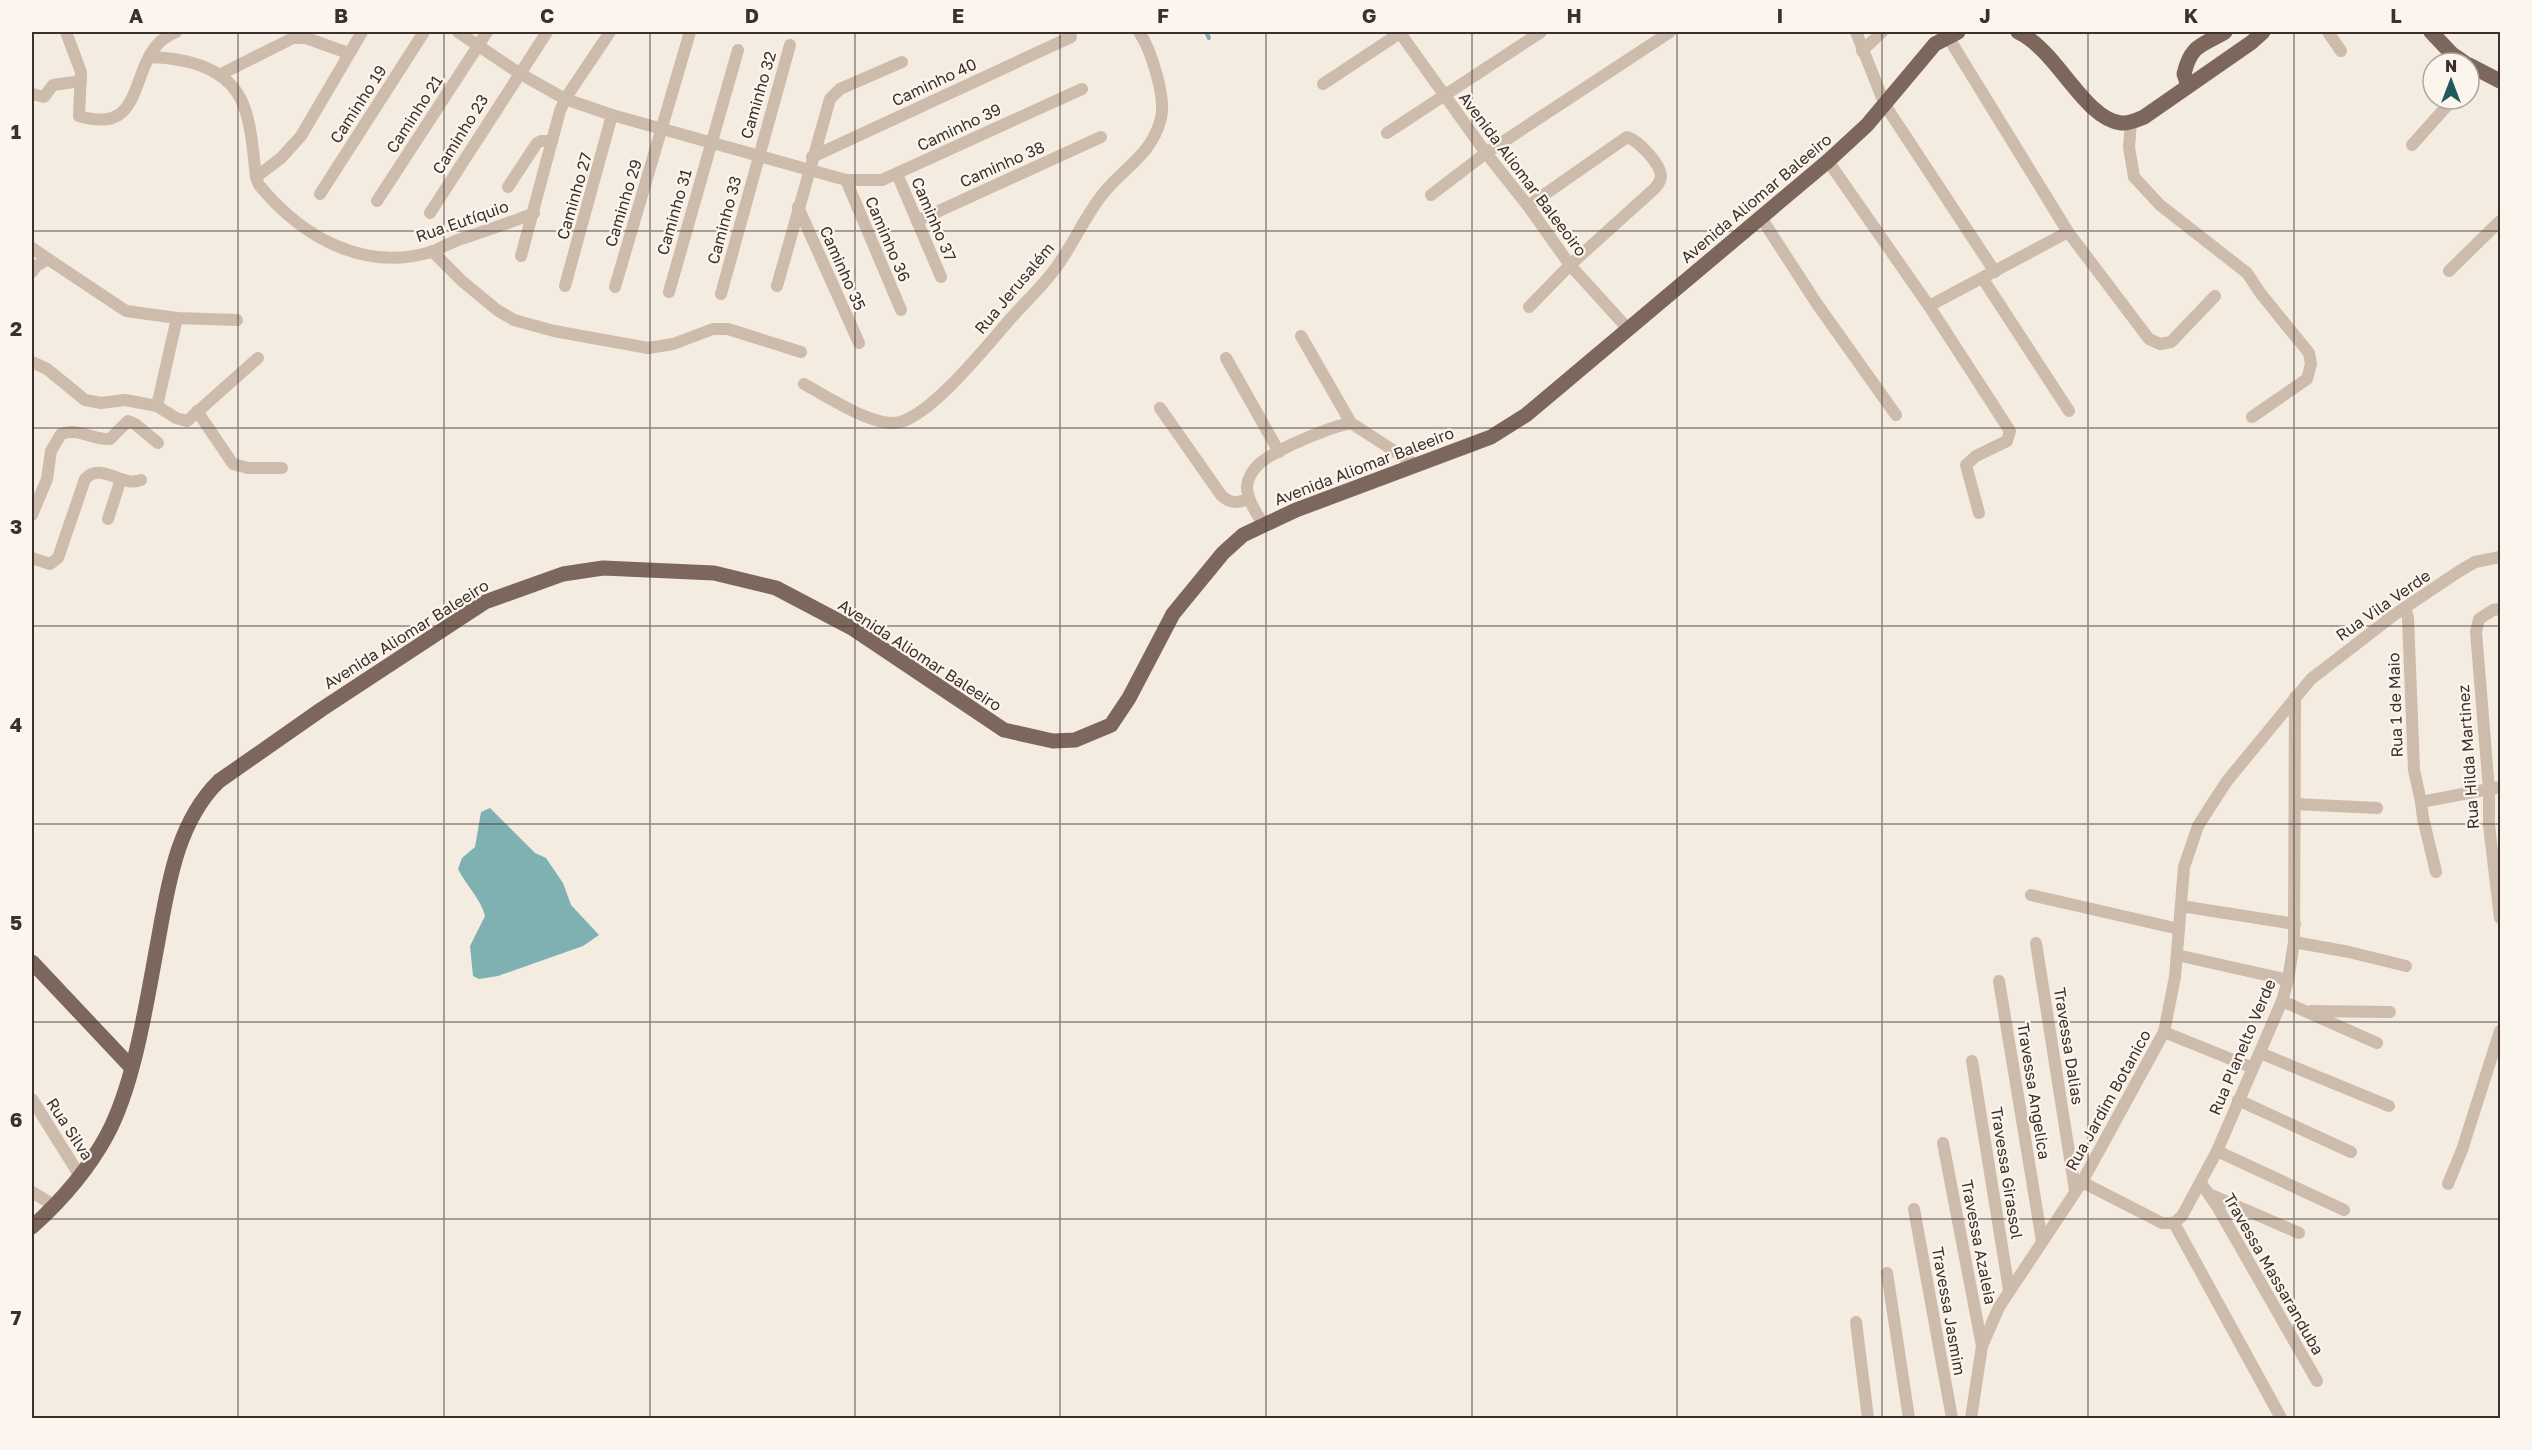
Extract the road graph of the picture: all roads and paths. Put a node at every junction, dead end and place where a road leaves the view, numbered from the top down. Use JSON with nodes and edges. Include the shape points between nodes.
{"nodes":[{"id":1,"x":66,"y":32,"type":"edge"},
{"id":2,"x":176,"y":32,"type":"edge"},
{"id":3,"x":362,"y":32,"type":"edge"},
{"id":4,"x":424,"y":32,"type":"edge"},
{"id":5,"x":458,"y":32,"type":"edge"},
{"id":6,"x":487,"y":32,"type":"edge"},
{"id":7,"x":547,"y":32,"type":"edge"},
{"id":8,"x":610,"y":32,"type":"edge"},
{"id":9,"x":690,"y":32,"type":"edge"},
{"id":10,"x":1139,"y":32,"type":"edge"},
{"id":11,"x":1402,"y":32,"type":"edge"},
{"id":12,"x":1541,"y":32,"type":"edge"},
{"id":13,"x":1670,"y":32,"type":"edge"},
{"id":14,"x":1856,"y":32,"type":"edge"},
{"id":15,"x":1882,"y":32,"type":"edge"},
{"id":16,"x":2018,"y":32,"type":"edge"},
{"id":17,"x":2225,"y":32,"type":"edge"},
{"id":18,"x":2263,"y":32,"type":"edge"},
{"id":19,"x":2328,"y":32,"type":"edge"},
{"id":20,"x":2431,"y":32,"type":"edge"},
{"id":21,"x":1953,"y":34,"type":"edge"},
{"id":22,"x":1071,"y":37,"type":"dead end"},
{"id":23,"x":478,"y":45,"type":"junction"},
{"id":24,"x":790,"y":45,"type":"dead end"},
{"id":25,"x":738,"y":50,"type":"dead end"},
{"id":26,"x":1862,"y":51,"type":"junction"},
{"id":27,"x":2341,"y":51,"type":"dead end"},
{"id":28,"x":2449,"y":51,"type":"edge"},
{"id":29,"x":348,"y":53,"type":"junction"},
{"id":30,"x":149,"y":57,"type":"junction"},
{"id":31,"x":902,"y":62,"type":"dead end"},
{"id":32,"x":519,"y":73,"type":"junction"},
{"id":33,"x":2481,"y":74,"type":"edge"},
{"id":34,"x":219,"y":75,"type":"junction"},
{"id":35,"x":2186,"y":80,"type":"junction"},
{"id":36,"x":81,"y":81,"type":"junction"},
{"id":37,"x":2500,"y":81,"type":"edge"},
{"id":38,"x":1323,"y":84,"type":"dead end"},
{"id":39,"x":1082,"y":89,"type":"dead end"},
{"id":40,"x":32,"y":94,"type":"edge"},
{"id":41,"x":1443,"y":95,"type":"junction"},
{"id":42,"x":565,"y":99,"type":"junction"},
{"id":43,"x":1885,"y":105,"type":"junction"},
{"id":44,"x":2442,"y":111,"type":"edge"},
{"id":45,"x":612,"y":115,"type":"junction"},
{"id":46,"x":2131,"y":122,"type":"junction"},
{"id":47,"x":663,"y":128,"type":"junction"},
{"id":48,"x":1387,"y":133,"type":"dead end"},
{"id":49,"x":1101,"y":137,"type":"dead end"},
{"id":50,"x":552,"y":141,"type":"junction"},
{"id":51,"x":712,"y":141,"type":"junction"},
{"id":52,"x":2412,"y":145,"type":"dead end"},
{"id":53,"x":1486,"y":153,"type":"junction"},
{"id":54,"x":759,"y":154,"type":"junction"},
{"id":55,"x":1828,"y":161,"type":"junction"},
{"id":56,"x":811,"y":163,"type":"junction"},
{"id":57,"x":897,"y":174,"type":"junction"},
{"id":58,"x":256,"y":177,"type":"junction"},
{"id":59,"x":846,"y":180,"type":"junction"},
{"id":60,"x":508,"y":187,"type":"dead end"},
{"id":61,"x":320,"y":194,"type":"dead end"},
{"id":62,"x":1431,"y":195,"type":"dead end"},
{"id":63,"x":377,"y":201,"type":"dead end"},
{"id":64,"x":1528,"y":206,"type":"junction"},
{"id":65,"x":798,"y":207,"type":"junction"},
{"id":66,"x":430,"y":213,"type":"dead end"},
{"id":67,"x":534,"y":213,"type":"junction"},
{"id":68,"x":1760,"y":216,"type":"junction"},
{"id":69,"x":918,"y":221,"type":"junction"},
{"id":70,"x":2500,"y":221,"type":"edge"},
{"id":71,"x":2068,"y":232,"type":"junction"},
{"id":72,"x":32,"y":248,"type":"edge"},
{"id":73,"x":432,"y":251,"type":"junction"},
{"id":74,"x":522,"y":256,"type":"dead end"},
{"id":75,"x":48,"y":259,"type":"junction"},
{"id":76,"x":1570,"y":265,"type":"junction"},
{"id":77,"x":2448,"y":271,"type":"dead end"},
{"id":78,"x":32,"y":272,"type":"edge"},
{"id":79,"x":1995,"y":272,"type":"junction"},
{"id":80,"x":941,"y":277,"type":"dead end"},
{"id":81,"x":1983,"y":279,"type":"junction"},
{"id":82,"x":565,"y":286,"type":"dead end"},
{"id":83,"x":777,"y":286,"type":"dead end"},
{"id":84,"x":615,"y":287,"type":"dead end"},
{"id":85,"x":669,"y":292,"type":"dead end"},
{"id":86,"x":721,"y":294,"type":"dead end"},
{"id":87,"x":2215,"y":296,"type":"dead end"},
{"id":88,"x":1929,"y":306,"type":"junction"},
{"id":89,"x":1529,"y":307,"type":"dead end"},
{"id":90,"x":901,"y":310,"type":"dead end"},
{"id":91,"x":177,"y":318,"type":"junction"},
{"id":92,"x":237,"y":320,"type":"dead end"},
{"id":93,"x":1629,"y":330,"type":"junction"},
{"id":94,"x":1301,"y":336,"type":"dead end"},
{"id":95,"x":859,"y":343,"type":"dead end"},
{"id":96,"x":801,"y":352,"type":"dead end"},
{"id":97,"x":258,"y":358,"type":"dead end"},
{"id":98,"x":1226,"y":358,"type":"dead end"},
{"id":99,"x":32,"y":362,"type":"edge"},
{"id":100,"x":804,"y":384,"type":"dead end"},
{"id":101,"x":157,"y":406,"type":"junction"},
{"id":102,"x":1160,"y":408,"type":"dead end"},
{"id":103,"x":197,"y":411,"type":"junction"},
{"id":104,"x":2069,"y":411,"type":"dead end"},
{"id":105,"x":1896,"y":415,"type":"dead end"},
{"id":106,"x":2252,"y":417,"type":"dead end"},
{"id":107,"x":1351,"y":423,"type":"junction"},
{"id":108,"x":158,"y":442,"type":"dead end"},
{"id":109,"x":1279,"y":452,"type":"junction"},
{"id":110,"x":1416,"y":465,"type":"junction"},
{"id":111,"x":282,"y":468,"type":"dead end"},
{"id":112,"x":121,"y":479,"type":"junction"},
{"id":113,"x":141,"y":480,"type":"dead end"},
{"id":114,"x":1249,"y":499,"type":"junction"},
{"id":115,"x":1979,"y":513,"type":"dead end"},
{"id":116,"x":32,"y":514,"type":"edge"},
{"id":117,"x":108,"y":519,"type":"dead end"},
{"id":118,"x":1263,"y":524,"type":"junction"},
{"id":119,"x":2500,"y":557,"type":"edge"},
{"id":120,"x":32,"y":558,"type":"edge"},
{"id":121,"x":2405,"y":607,"type":"junction"},
{"id":122,"x":2500,"y":609,"type":"edge"},
{"id":123,"x":2295,"y":697,"type":"junction"},
{"id":124,"x":2495,"y":788,"type":"edge"},
{"id":125,"x":2421,"y":802,"type":"junction"},
{"id":126,"x":2295,"y":804,"type":"junction"},
{"id":127,"x":2378,"y":808,"type":"dead end"},
{"id":128,"x":2436,"y":872,"type":"dead end"},
{"id":129,"x":2031,"y":895,"type":"dead end"},
{"id":130,"x":2181,"y":906,"type":"junction"},
{"id":131,"x":2500,"y":918,"type":"edge"},
{"id":132,"x":2295,"y":924,"type":"junction"},
{"id":133,"x":2179,"y":929,"type":"junction"},
{"id":134,"x":2294,"y":942,"type":"junction"},
{"id":135,"x":2036,"y":943,"type":"dead end"},
{"id":136,"x":2177,"y":955,"type":"junction"},
{"id":137,"x":32,"y":962,"type":"edge"},
{"id":138,"x":2406,"y":966,"type":"dead end"},
{"id":139,"x":2288,"y":980,"type":"junction"},
{"id":140,"x":1999,"y":981,"type":"dead end"},
{"id":141,"x":2282,"y":1001,"type":"junction"},
{"id":142,"x":2307,"y":1011,"type":"junction"},
{"id":143,"x":2390,"y":1012,"type":"dead end"},
{"id":144,"x":2500,"y":1031,"type":"edge"},
{"id":145,"x":2164,"y":1032,"type":"junction"},
{"id":146,"x":2376,"y":1043,"type":"dead end"},
{"id":147,"x":2260,"y":1053,"type":"junction"},
{"id":148,"x":1972,"y":1061,"type":"dead end"},
{"id":149,"x":131,"y":1067,"type":"junction"},
{"id":150,"x":2253,"y":1068,"type":"junction"},
{"id":151,"x":32,"y":1099,"type":"edge"},
{"id":152,"x":2238,"y":1100,"type":"junction"},
{"id":153,"x":2390,"y":1106,"type":"dead end"},
{"id":154,"x":1943,"y":1143,"type":"dead end"},
{"id":155,"x":2217,"y":1151,"type":"junction"},
{"id":156,"x":2351,"y":1152,"type":"dead end"},
{"id":157,"x":80,"y":1176,"type":"junction"},
{"id":158,"x":2448,"y":1184,"type":"dead end"},
{"id":159,"x":2078,"y":1186,"type":"junction"},
{"id":160,"x":2205,"y":1188,"type":"junction"},
{"id":161,"x":32,"y":1192,"type":"edge"},
{"id":162,"x":55,"y":1206,"type":"junction"},
{"id":163,"x":1914,"y":1209,"type":"dead end"},
{"id":164,"x":2344,"y":1210,"type":"dead end"},
{"id":165,"x":2174,"y":1223,"type":"junction"},
{"id":166,"x":32,"y":1227,"type":"edge"},
{"id":167,"x":2299,"y":1233,"type":"dead end"},
{"id":168,"x":2042,"y":1241,"type":"junction"},
{"id":169,"x":1887,"y":1273,"type":"dead end"},
{"id":170,"x":2009,"y":1290,"type":"junction"},
{"id":171,"x":1856,"y":1322,"type":"dead end"},
{"id":172,"x":1982,"y":1346,"type":"junction"},
{"id":173,"x":2318,"y":1381,"type":"dead end"},
{"id":174,"x":1868,"y":1419,"type":"edge"},
{"id":175,"x":1909,"y":1419,"type":"edge"},
{"id":176,"x":1952,"y":1419,"type":"edge"},
{"id":177,"x":1971,"y":1419,"type":"edge"},
{"id":178,"x":2281,"y":1419,"type":"edge"}],
"edges":[{"from":1,"to":36,"type":"street"},
{"from":2,"to":30,"type":"street","via":[[157,45]]},
{"from":3,"to":29,"type":"street"},
{"from":4,"to":61,"type":"street","name":"Caminho 19"},
{"from":5,"to":23,"type":"street","name":"Caminho 39"},
{"from":6,"to":23,"type":"street","name":"Caminho 21"},
{"from":7,"to":32,"type":"street","name":"Caminho 23"},
{"from":8,"to":42,"type":"street"},
{"from":9,"to":47,"type":"street","name":"Caminho 29"},
{"from":10,"to":100,"type":"street","name":"Rua Jerusalém","via":[[1147,44],[1162,103],[1149,146],[1107,190],[1059,264],[964,370],[925,408],[893,423],[867,417]]},
{"from":11,"to":38,"type":"street"},
{"from":11,"to":41,"type":"street","name":"Avenida Aliomar Baleeoiro"},
{"from":12,"to":41,"type":"street"},
{"from":13,"to":53,"type":"street"},
{"from":14,"to":26,"type":"street"},
{"from":15,"to":26,"type":"street"},
{"from":16,"to":46,"type":"main road","via":[[2046,51],[2100,115]]},
{"from":17,"to":35,"type":"main road","via":[[2199,44],[2191,53]]},
{"from":18,"to":35,"type":"main road"},
{"from":19,"to":27,"type":"street"},
{"from":20,"to":28,"type":"main road"},
{"from":21,"to":43,"type":"main road","name":"Avenida Aliomar Baleeiro","via":[[1935,44]]},
{"from":21,"to":71,"type":"street"},
{"from":22,"to":56,"type":"street","name":"Caminho 40"},
{"from":23,"to":32,"type":"street","name":"Caminho 39"},
{"from":23,"to":63,"type":"street","name":"Caminho 21"},
{"from":24,"to":54,"type":"street","name":"Caminho 32"},
{"from":25,"to":51,"type":"street","name":"Caminho 31"},
{"from":26,"to":43,"type":"street"},
{"from":29,"to":34,"type":"street","via":[[306,38],[293,38]]},
{"from":29,"to":58,"type":"street","via":[[301,136]]},
{"from":30,"to":34,"type":"street","name":"Rua Eutíquio","via":[[191,62]]},
{"from":30,"to":36,"type":"street","via":[[138,89],[121,112],[107,120],[79,116]]},
{"from":31,"to":56,"type":"street","name":"Caminho 35","via":[[835,93],[827,107]]},
{"from":32,"to":42,"type":"street","name":"Caminho 39"},
{"from":32,"to":66,"type":"street","name":"Caminho 23"},
{"from":33,"to":37,"type":"main road"},
{"from":34,"to":58,"type":"street","name":"Rua Eutíquio","via":[[230,83],[244,104]]},
{"from":35,"to":46,"type":"main road"},
{"from":36,"to":40,"type":"street","via":[[53,85],[44,97]]},
{"from":39,"to":57,"type":"street","name":"Caminho 39"},
{"from":41,"to":48,"type":"street"},
{"from":41,"to":53,"type":"street","name":"Avenida Aliomar Baleeoiro"},
{"from":42,"to":45,"type":"street","name":"Caminho 39"},
{"from":42,"to":50,"type":"street"},
{"from":43,"to":55,"type":"main road","name":"Avenida Aliomar Baleeiro"},
{"from":43,"to":79,"type":"street"},
{"from":44,"to":52,"type":"street"},
{"from":45,"to":47,"type":"street","name":"Caminho 39"},
{"from":45,"to":82,"type":"street","name":"Caminho 27"},
{"from":46,"to":106,"type":"street","via":[[2129,147],[2134,177],[2160,205],[2247,273],[2309,353],[2307,379]]},
{"from":47,"to":51,"type":"street","name":"Caminho 39"},
{"from":47,"to":84,"type":"street","name":"Caminho 29"},
{"from":49,"to":69,"type":"street","name":"Caminho 38"},
{"from":50,"to":60,"type":"street","via":[[537,143]]},
{"from":50,"to":67,"type":"street"},
{"from":51,"to":54,"type":"street","name":"Caminho 39"},
{"from":51,"to":85,"type":"street","name":"Caminho 31"},
{"from":53,"to":62,"type":"street"},
{"from":53,"to":64,"type":"street","name":"Avenida Aliomar Baleeoiro"},
{"from":54,"to":56,"type":"street","name":"Caminho 39"},
{"from":54,"to":86,"type":"street","name":"Caminho 33"},
{"from":55,"to":68,"type":"main road","name":"Avenida Aliomar Baleeiro"},
{"from":55,"to":88,"type":"street"},
{"from":56,"to":59,"type":"street","name":"Caminho 39"},
{"from":56,"to":65,"type":"street","name":"Caminho 35"},
{"from":57,"to":59,"type":"street","name":"Caminho 39","via":[[882,180]]},
{"from":57,"to":69,"type":"street","name":"Caminho 37"},
{"from":58,"to":73,"type":"street","name":"Rua Eutíquio","via":[[267,194],[297,221],[342,249],[359,255],[397,258]]},
{"from":59,"to":90,"type":"street","name":"Caminho 36"},
{"from":64,"to":76,"type":"street","name":"Avenida Aliomar Baleeoiro"},
{"from":64,"to":76,"type":"street","via":[[1627,137],[1636,141],[1657,165],[1660,181]]},
{"from":65,"to":83,"type":"street","name":"Caminho 35"},
{"from":65,"to":95,"type":"street","name":"Caminho 35"},
{"from":67,"to":73,"type":"street","name":"Rua Eutíquio"},
{"from":67,"to":74,"type":"street"},
{"from":68,"to":93,"type":"main road","name":"Avenida Aliomar Baleeiro"},
{"from":68,"to":105,"type":"street"},
{"from":69,"to":80,"type":"street","name":"Caminho 37"},
{"from":70,"to":77,"type":"street"},
{"from":71,"to":79,"type":"street"},
{"from":71,"to":87,"type":"street","via":[[2154,342],[2170,342]]},
{"from":72,"to":75,"type":"street"},
{"from":73,"to":96,"type":"street","via":[[497,310],[514,320],[554,331],[648,348],[673,344],[713,329],[728,329]]},
{"from":75,"to":78,"type":"street"},
{"from":75,"to":91,"type":"street","via":[[121,309]]},
{"from":76,"to":89,"type":"street"},
{"from":76,"to":93,"type":"street","name":"Avenida Aliomar Baleeoiro"},
{"from":79,"to":81,"type":"street"},
{"from":81,"to":88,"type":"street"},
{"from":81,"to":104,"type":"street"},
{"from":88,"to":115,"type":"street","via":[[2010,431],[2007,441],[1966,465]]},
{"from":91,"to":92,"type":"street"},
{"from":91,"to":101,"type":"street"},
{"from":93,"to":110,"type":"main road","name":"Avenida Aliomar Baleeiro","via":[[1513,424],[1491,437]]},
{"from":94,"to":107,"type":"street"},
{"from":97,"to":103,"type":"street"},
{"from":98,"to":109,"type":"street"},
{"from":99,"to":101,"type":"street","via":[[47,369],[85,400],[125,400]]},
{"from":101,"to":103,"type":"street","via":[[187,421]]},
{"from":102,"to":114,"type":"street","via":[[1221,495],[1228,502]]},
{"from":103,"to":111,"type":"street","via":[[233,464]]},
{"from":107,"to":109,"type":"street"},
{"from":107,"to":110,"type":"street"},
{"from":108,"to":116,"type":"street","via":[[128,421],[110,439],[67,432],[56,440],[51,451],[47,479]]},
{"from":109,"to":114,"type":"street","via":[[1251,473]]},
{"from":110,"to":118,"type":"main road","name":"Avenida Aliomar Baleeiro"},
{"from":112,"to":113,"type":"street","via":[[131,483]]},
{"from":112,"to":117,"type":"street"},
{"from":112,"to":120,"type":"street","via":[[103,473],[88,475],[58,558],[50,564]]},
{"from":114,"to":118,"type":"street"},
{"from":118,"to":149,"type":"main road","name":"Avenida Aliomar Baleeiro","via":[[1223,553],[1187,595],[1111,724],[1075,740],[1053,741],[1004,730],[852,628],[776,588],[756,582],[714,573],[603,568],[563,574],[492,598],[322,709],[207,793],[188,829],[169,881]]},
{"from":119,"to":121,"type":"street","name":"Rua Vila Verde","via":[[2475,562]]},
{"from":121,"to":123,"type":"street","name":"Rua Vila Verde","via":[[2328,665]]},
{"from":121,"to":125,"type":"street","name":"Rua 1 de Maio","via":[[2414,770]]},
{"from":122,"to":124,"type":"street","name":"Rua Hilda Martinez","via":[[2479,619],[2475,632]]},
{"from":123,"to":126,"type":"street","name":"Rua Planelto Verde"},
{"from":123,"to":130,"type":"street","name":"Rua Jardim Botanico","via":[[2227,781],[2198,826],[2184,867]]},
{"from":124,"to":125,"type":"street"},
{"from":124,"to":131,"type":"street","name":"Rua Hilda Martinez","via":[[2489,825]]},
{"from":125,"to":128,"type":"street","name":"Rua 1 de Maio"},
{"from":126,"to":127,"type":"street"},
{"from":126,"to":132,"type":"street","name":"Rua Planelto Verde"},
{"from":129,"to":133,"type":"street"},
{"from":130,"to":132,"type":"street"},
{"from":130,"to":133,"type":"street","name":"Rua Jardim Botanico"},
{"from":132,"to":134,"type":"street","name":"Rua Planelto Verde"},
{"from":133,"to":136,"type":"street","name":"Rua Jardim Botanico"},
{"from":134,"to":138,"type":"street"},
{"from":134,"to":139,"type":"street","name":"Rua Planelto Verde"},
{"from":135,"to":159,"type":"street","name":"Travessa Dalias"},
{"from":136,"to":139,"type":"street"},
{"from":136,"to":145,"type":"street","name":"Rua Jardim Botanico"},
{"from":137,"to":149,"type":"main road"},
{"from":139,"to":141,"type":"street","name":"Rua Planelto Verde"},
{"from":140,"to":168,"type":"street","name":"Travessa Angelica"},
{"from":141,"to":142,"type":"street"},
{"from":141,"to":147,"type":"street","name":"Rua Planelto Verde"},
{"from":142,"to":143,"type":"street"},
{"from":142,"to":146,"type":"street"},
{"from":144,"to":158,"type":"street"},
{"from":145,"to":150,"type":"street"},
{"from":145,"to":159,"type":"street","name":"Rua Jardim Botanico"},
{"from":147,"to":150,"type":"street","name":"Rua Planelto Verde"},
{"from":147,"to":153,"type":"street"},
{"from":148,"to":170,"type":"street","name":"Travessa Girassol"},
{"from":149,"to":157,"type":"main road","name":"Avenida Aliomar Baleeiro","via":[[106,1136]]},
{"from":150,"to":152,"type":"street","name":"Rua Planelto Verde"},
{"from":151,"to":157,"type":"street","name":"Rua Silva"},
{"from":152,"to":155,"type":"street","name":"Rua Planelto Verde"},
{"from":152,"to":156,"type":"street"},
{"from":154,"to":172,"type":"street","name":"Travessa Azaleia"},
{"from":155,"to":160,"type":"street","name":"Rua Planelto Verde"},
{"from":155,"to":164,"type":"street"},
{"from":157,"to":162,"type":"main road","name":"Avenida Aliomar Baleeiro"},
{"from":159,"to":165,"type":"street","via":[[2162,1223]]},
{"from":159,"to":168,"type":"street","name":"Rua Jardim Botanico"},
{"from":160,"to":165,"type":"street","name":"Rua Planelto Verde"},
{"from":160,"to":167,"type":"street"},
{"from":160,"to":173,"type":"street","name":"Travessa Massaranduba"},
{"from":161,"to":162,"type":"street"},
{"from":162,"to":166,"type":"main road","name":"Avenida Aliomar Baleeiro"},
{"from":163,"to":176,"type":"street","name":"Travessa Jasmim"},
{"from":165,"to":178,"type":"street"},
{"from":168,"to":170,"type":"street","name":"Rua Jardim Botanico"},
{"from":169,"to":175,"type":"street"},
{"from":170,"to":172,"type":"street","name":"Rua Jardim Botanico"},
{"from":171,"to":174,"type":"street"},
{"from":172,"to":177,"type":"street","name":"Rua Jardim Botanico"}]}
